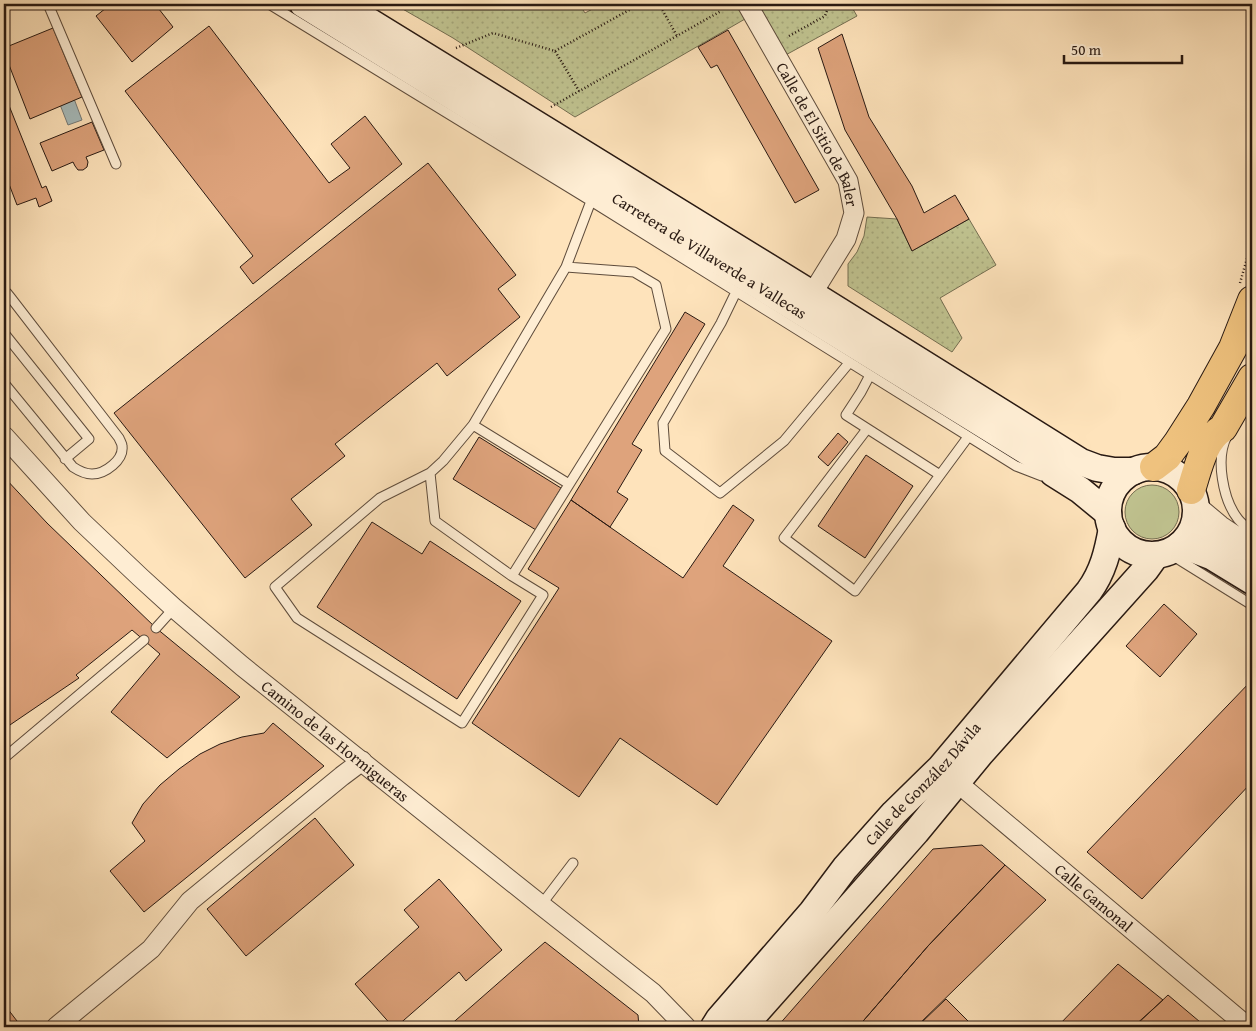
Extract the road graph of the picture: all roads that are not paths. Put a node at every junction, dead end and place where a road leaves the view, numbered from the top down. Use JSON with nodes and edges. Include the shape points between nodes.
{"nodes":[{"id":1,"x":48,"y":4,"type":"edge"},
{"id":2,"x":269,"y":4,"type":"edge"},
{"id":3,"x":303,"y":4,"type":"edge"},
{"id":4,"x":341,"y":4,"type":"edge"},
{"id":5,"x":747,"y":4,"type":"edge"},
{"id":6,"x":116,"y":164,"type":"dead end"},
{"id":7,"x":590,"y":201,"type":"junction"},
{"id":8,"x":566,"y":267,"type":"junction"},
{"id":9,"x":4,"y":292,"type":"edge"},
{"id":10,"x":736,"y":292,"type":"junction"},
{"id":11,"x":812,"y":294,"type":"junction"},
{"id":12,"x":1252,"y":300,"type":"edge"},
{"id":13,"x":4,"y":333,"type":"edge"},
{"id":14,"x":849,"y":363,"type":"junction"},
{"id":15,"x":870,"y":375,"type":"junction"},
{"id":16,"x":1252,"y":378,"type":"edge"},
{"id":17,"x":4,"y":383,"type":"edge"},
{"id":18,"x":473,"y":425,"type":"junction"},
{"id":19,"x":868,"y":429,"type":"junction"},
{"id":20,"x":1230,"y":432,"type":"dead end"},
{"id":21,"x":4,"y":436,"type":"edge"},
{"id":22,"x":968,"y":437,"type":"junction"},
{"id":23,"x":66,"y":459,"type":"junction"},
{"id":24,"x":1144,"y":469,"type":"junction"},
{"id":25,"x":430,"y":473,"type":"junction"},
{"id":26,"x":1053,"y":473,"type":"junction"},
{"id":27,"x":940,"y":475,"type":"junction"},
{"id":28,"x":569,"y":484,"type":"junction"},
{"id":29,"x":1193,"y":501,"type":"junction"},
{"id":30,"x":1110,"y":520,"type":"junction"},
{"id":31,"x":1252,"y":533,"type":"edge"},
{"id":32,"x":1252,"y":538,"type":"edge"},
{"id":33,"x":1167,"y":551,"type":"junction"},
{"id":34,"x":1252,"y":559,"type":"edge"},
{"id":35,"x":512,"y":576,"type":"junction"},
{"id":36,"x":1252,"y":581,"type":"edge"},
{"id":37,"x":1252,"y":605,"type":"edge"},
{"id":38,"x":174,"y":608,"type":"junction"},
{"id":39,"x":156,"y":628,"type":"dead end"},
{"id":40,"x":144,"y":640,"type":"dead end"},
{"id":41,"x":4,"y":758,"type":"edge"},
{"id":42,"x":362,"y":761,"type":"junction"},
{"id":43,"x":949,"y":775,"type":"junction"},
{"id":44,"x":573,"y":862,"type":"dead end"},
{"id":45,"x":541,"y":905,"type":"junction"},
{"id":46,"x":56,"y":1027,"type":"edge"},
{"id":47,"x":686,"y":1027,"type":"edge"},
{"id":48,"x":714,"y":1027,"type":"edge"},
{"id":49,"x":743,"y":1027,"type":"edge"},
{"id":50,"x":1248,"y":1027,"type":"edge"}],
"edges":[{"from":1,"to":6,"type":"lane"},
{"from":2,"to":7,"type":"lane"},
{"from":3,"to":26,"type":"main road","name":"Carretera de Villaverde a Vallecas","via":[[1049,465]]},
{"from":4,"to":11,"type":"main road","name":"Carretera de Villaverde a Vallecas"},
{"from":5,"to":11,"type":"street","name":"Calle de El Sitio de Baler","via":[[848,180],[854,213],[846,239]]},
{"from":7,"to":8,"type":"lane"},
{"from":7,"to":10,"type":"lane"},
{"from":8,"to":18,"type":"lane"},
{"from":8,"to":28,"type":"lane","via":[[634,272],[656,286],[666,329]]},
{"from":9,"to":23,"type":"lane","via":[[122,446],[118,460],[107,469],[92,474],[83,473]]},
{"from":10,"to":14,"type":"lane"},
{"from":10,"to":14,"type":"lane","via":[[663,423],[665,451],[720,492],[784,442]]},
{"from":11,"to":24,"type":"main road","name":"Carretera de Villaverde a Vallecas","via":[[1080,462],[1114,471]]},
{"from":12,"to":24,"type":"main road","via":[[1233,348],[1178,442],[1167,456]]},
{"from":13,"to":23,"type":"lane","via":[[89,440]]},
{"from":14,"to":15,"type":"lane"},
{"from":15,"to":19,"type":"lane","via":[[846,416]]},
{"from":15,"to":22,"type":"lane"},
{"from":16,"to":29,"type":"main road","via":[[1223,428],[1215,432],[1204,452]]},
{"from":17,"to":23,"type":"lane"},
{"from":18,"to":25,"type":"lane"},
{"from":18,"to":28,"type":"lane"},
{"from":19,"to":27,"type":"lane"},
{"from":19,"to":27,"type":"lane","via":[[784,538],[855,591]]},
{"from":20,"to":31,"type":"lane","via":[[1222,452],[1226,494],[1238,519]]},
{"from":21,"to":38,"type":"street","name":"Camino de las Hormigueras","via":[[82,522]]},
{"from":22,"to":26,"type":"lane","via":[[1024,470],[1042,476]]},
{"from":22,"to":27,"type":"lane"},
{"from":24,"to":29,"type":"main road","via":[[1169,470],[1181,478]]},
{"from":24,"to":30,"type":"main road","via":[[1124,478],[1115,488],[1110,500]]},
{"from":25,"to":35,"type":"lane","via":[[434,521]]},
{"from":25,"to":35,"type":"lane","via":[[380,498],[275,587],[297,618],[462,723],[542,595]]},
{"from":26,"to":30,"type":"main road","name":"Carretera de Villaverde a Vallecas","via":[[1080,490]]},
{"from":28,"to":35,"type":"lane"},
{"from":29,"to":32,"type":"lane"},
{"from":29,"to":33,"type":"main road","via":[[1193,527],[1188,538]]},
{"from":29,"to":34,"type":"main road","via":[[1208,528]]},
{"from":30,"to":33,"type":"main road","via":[[1119,540],[1129,549],[1142,554]]},
{"from":30,"to":43,"type":"main road","name":"Calle de González Dávila","via":[[1109,549],[1094,585]]},
{"from":33,"to":36,"type":"main road","via":[[1198,551]]},
{"from":33,"to":37,"type":"lane"},
{"from":33,"to":43,"type":"main road","name":"Calle de González Dávila","via":[[1146,570],[981,753]]},
{"from":38,"to":39,"type":"lane"},
{"from":38,"to":42,"type":"street","name":"Camino de las Hormigueras"},
{"from":40,"to":41,"type":"lane"},
{"from":42,"to":45,"type":"street","name":"Camino de las Hormigueras"},
{"from":42,"to":46,"type":"street","via":[[190,901],[150,949]]},
{"from":43,"to":48,"type":"main road","name":"Calle de González Dávila","via":[[894,813]]},
{"from":43,"to":49,"type":"main road","name":"Calle de González Dávila"},
{"from":43,"to":50,"type":"street","name":"Calle Gamonal"},
{"from":44,"to":45,"type":"lane"},
{"from":45,"to":47,"type":"street","name":"Camino de las Hormigueras","via":[[653,993]]}]}
